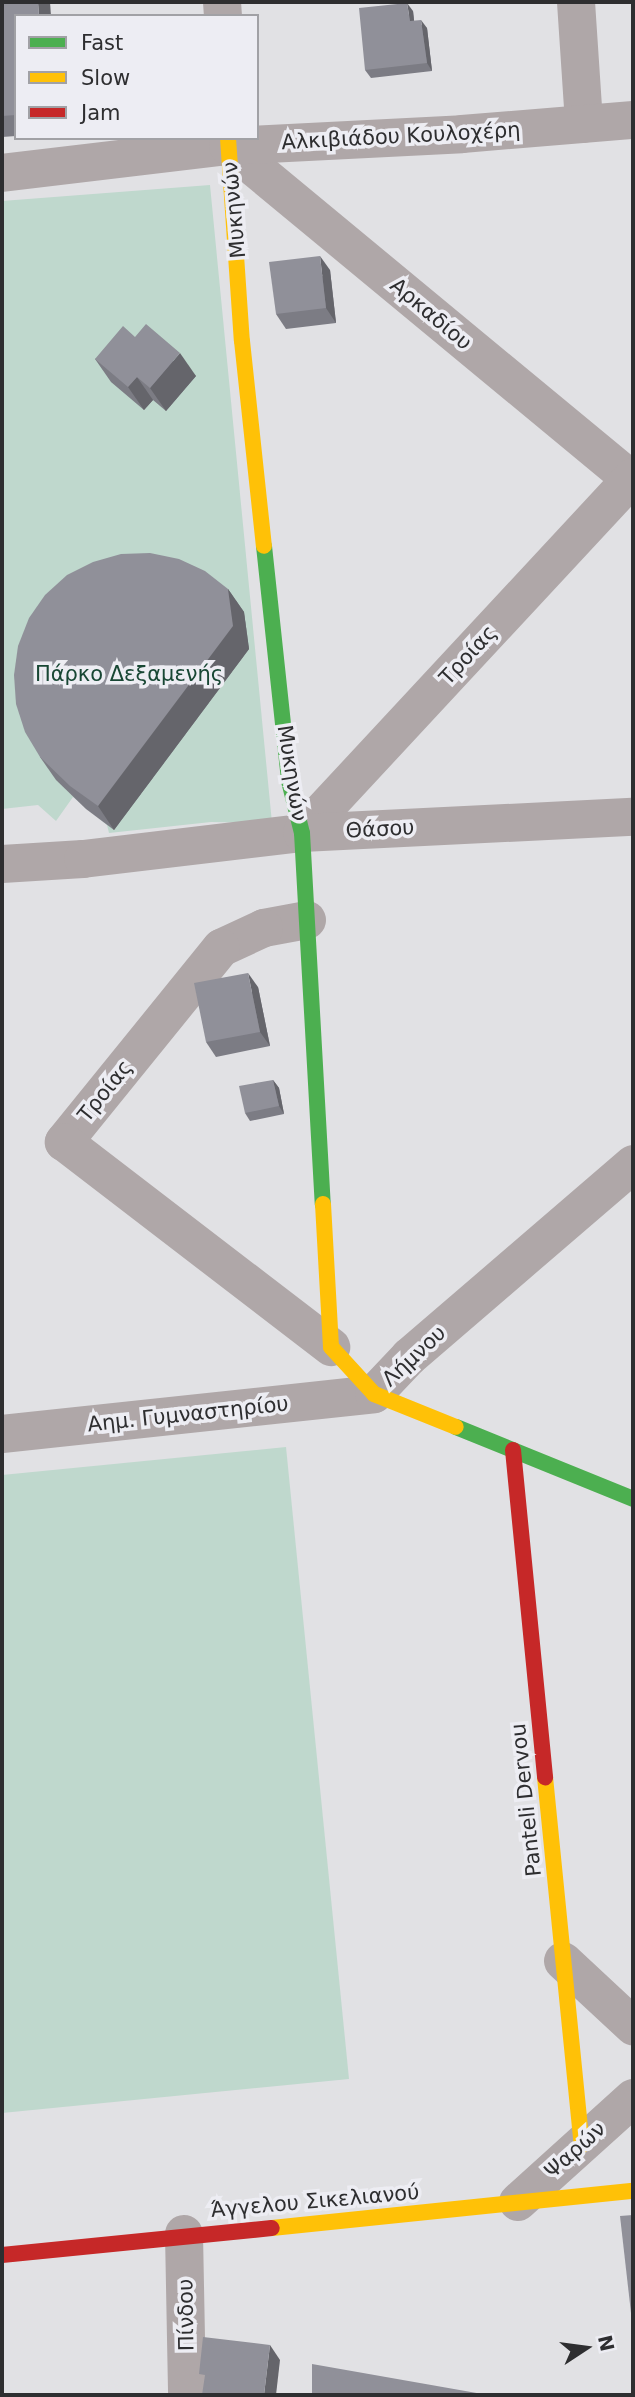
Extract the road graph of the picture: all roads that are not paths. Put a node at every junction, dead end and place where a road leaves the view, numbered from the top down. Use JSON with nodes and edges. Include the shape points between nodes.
{"nodes":[{"id":1,"x":576,"y":2,"type":"edge"},
{"id":2,"x":633,"y":120,"type":"edge"},
{"id":3,"x":584,"y":124,"type":"junction"},
{"id":4,"x":228,"y":142,"type":"edge"},
{"id":5,"x":2,"y":173,"type":"edge"},
{"id":6,"x":633,"y":479,"type":"edge"},
{"id":7,"x":633,"y":817,"type":"edge"},
{"id":8,"x":302,"y":833,"type":"junction"},
{"id":9,"x":2,"y":864,"type":"edge"},
{"id":10,"x":307,"y":920,"type":"junction"},
{"id":11,"x":633,"y":1164,"type":"edge"},
{"id":12,"x":331,"y":1347,"type":"junction"},
{"id":13,"x":374,"y":1394,"type":"junction"},
{"id":14,"x":2,"y":1434,"type":"edge"},
{"id":15,"x":513,"y":1450,"type":"junction"},
{"id":16,"x":633,"y":1499,"type":"edge"},
{"id":17,"x":563,"y":1961,"type":"junction"},
{"id":18,"x":633,"y":2026,"type":"edge"},
{"id":19,"x":633,"y":2098,"type":"edge"},
{"id":20,"x":582,"y":2145,"type":"junction"},
{"id":21,"x":633,"y":2192,"type":"edge"},
{"id":22,"x":518,"y":2202,"type":"junction"},
{"id":23,"x":184,"y":2235,"type":"junction"},
{"id":24,"x":2,"y":2255,"type":"edge"},
{"id":25,"x":187,"y":2395,"type":"edge"}],
"edges":[{"from":1,"to":3,"type":"street"},
{"from":2,"to":3,"type":"street","name":"Αλκιβιάδου Κουλοχέρη"},
{"from":3,"to":4,"type":"street","name":"Αλκιβιάδου Κουλοχέρη"},
{"from":4,"to":5,"type":"street","name":"Αλκιβιάδου Κουλοχέρη"},
{"from":4,"to":6,"type":"street","name":"Αρκαδίου"},
{"from":4,"to":8,"type":"street","name":"Μυκηνών","via":[[242,341],[288,767]]},
{"from":6,"to":8,"type":"street","name":"Τροίας"},
{"from":7,"to":8,"type":"street","name":"Θάσου"},
{"from":8,"to":9,"type":"street","name":"Θάσου"},
{"from":8,"to":10,"type":"street","name":"Μυκηνών"},
{"from":10,"to":12,"type":"street","name":"Μυκηνών"},
{"from":10,"to":12,"type":"street","name":"Τροίας","via":[[264,928],[221,948],[64,1142]]},
{"from":11,"to":13,"type":"street","name":"Λήμνου","via":[[410,1357]]},
{"from":12,"to":13,"type":"street"},
{"from":13,"to":14,"type":"street","name":"Αημ. Γυμναστηρίου"},
{"from":13,"to":15,"type":"street","name":"Λήμνου"},
{"from":15,"to":16,"type":"street","name":"Λήμνου"},
{"from":15,"to":17,"type":"street","name":"Panteli Dervou"},
{"from":17,"to":18,"type":"street"},
{"from":17,"to":20,"type":"street","name":"Panteli Dervou"},
{"from":19,"to":20,"type":"street","name":"Ψαρών"},
{"from":20,"to":22,"type":"street","name":"Ψαρών"},
{"from":21,"to":22,"type":"street","name":"Άγγελου Σικελιανού"},
{"from":22,"to":23,"type":"street","name":"Άγγελου Σικελιανού"},
{"from":23,"to":24,"type":"street","name":"Άγγελου Σικελιανού"},
{"from":23,"to":25,"type":"street","name":"Πίνδου"}]}
